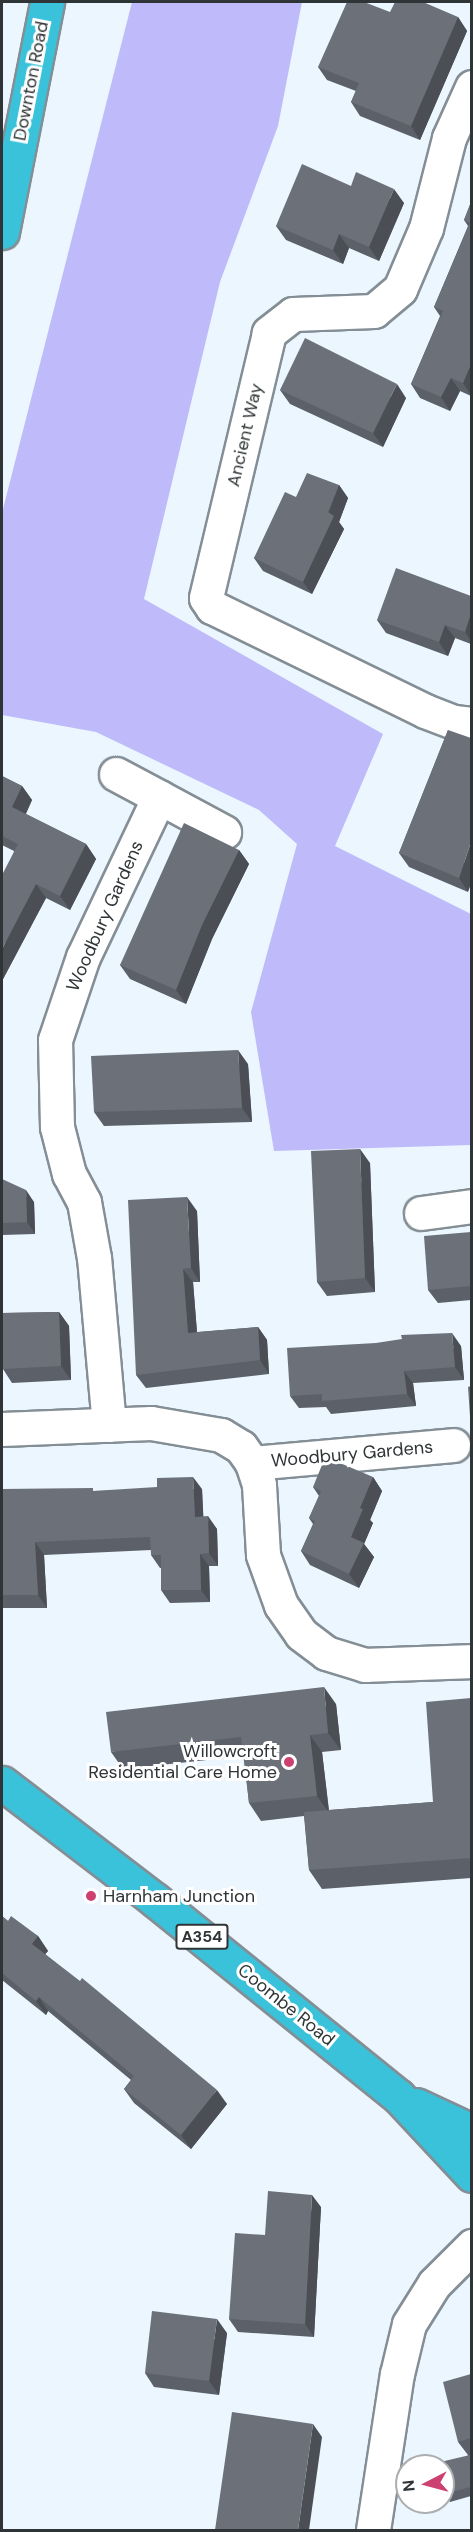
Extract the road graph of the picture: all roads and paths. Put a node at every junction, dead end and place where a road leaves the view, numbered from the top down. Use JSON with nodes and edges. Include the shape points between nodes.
{"nodes":[{"id":1,"x":47,"y":2,"type":"edge"},
{"id":2,"x":471,"y":87,"type":"edge"},
{"id":3,"x":2,"y":223,"type":"edge"},
{"id":4,"x":471,"y":724,"type":"edge"},
{"id":5,"x":116,"y":774,"type":"dead end"},
{"id":6,"x":159,"y":797,"type":"junction"},
{"id":7,"x":225,"y":832,"type":"dead end"},
{"id":8,"x":471,"y":1206,"type":"edge"},
{"id":9,"x":421,"y":1213,"type":"dead end"},
{"id":10,"x":109,"y":1425,"type":"junction"},
{"id":11,"x":2,"y":1429,"type":"edge"},
{"id":12,"x":453,"y":1445,"type":"dead end"},
{"id":13,"x":252,"y":1463,"type":"junction"},
{"id":14,"x":471,"y":1661,"type":"edge"},
{"id":15,"x":2,"y":1783,"type":"edge"},
{"id":16,"x":398,"y":2096,"type":"junction"},
{"id":17,"x":471,"y":2130,"type":"edge"},
{"id":18,"x":471,"y":2175,"type":"edge"},
{"id":19,"x":471,"y":2246,"type":"edge"},
{"id":20,"x":373,"y":2530,"type":"edge"}],
"edges":[{"from":1,"to":3,"type":"highway","name":"Downton Road"},
{"from":2,"to":4,"type":"street","name":"Ancient Way","via":[[449,138],[426,228],[400,289],[374,311],[293,314],[270,333],[206,598],[212,607],[425,711]]},
{"from":5,"to":6,"type":"street"},
{"from":6,"to":7,"type":"street"},
{"from":6,"to":10,"type":"street","name":"Woodbury Gardens","via":[[83,957],[56,1040],[57,1127],[69,1174],[84,1202],[92,1247]]},
{"from":8,"to":9,"type":"street"},
{"from":10,"to":11,"type":"street","name":"Woodbury Gardens"},
{"from":10,"to":13,"type":"street","name":"Woodbury Gardens","via":[[151,1424],[221,1435],[241,1447]]},
{"from":12,"to":13,"type":"street","name":"Woodbury Gardens"},
{"from":13,"to":14,"type":"street","name":"Woodbury Gardens","via":[[259,1485],[263,1555],[281,1605],[301,1634],[326,1653],[365,1665]]},
{"from":15,"to":16,"type":"highway","name":"Coombe Road","number":"A354","via":[[155,1900]]},
{"from":16,"to":17,"type":"highway","name":"Coombe Road","number":"A354"},
{"from":16,"to":18,"type":"highway","name":"Coombe Road","number":"A354"},
{"from":19,"to":20,"type":"street","via":[[434,2284],[409,2324],[397,2374]]}]}
